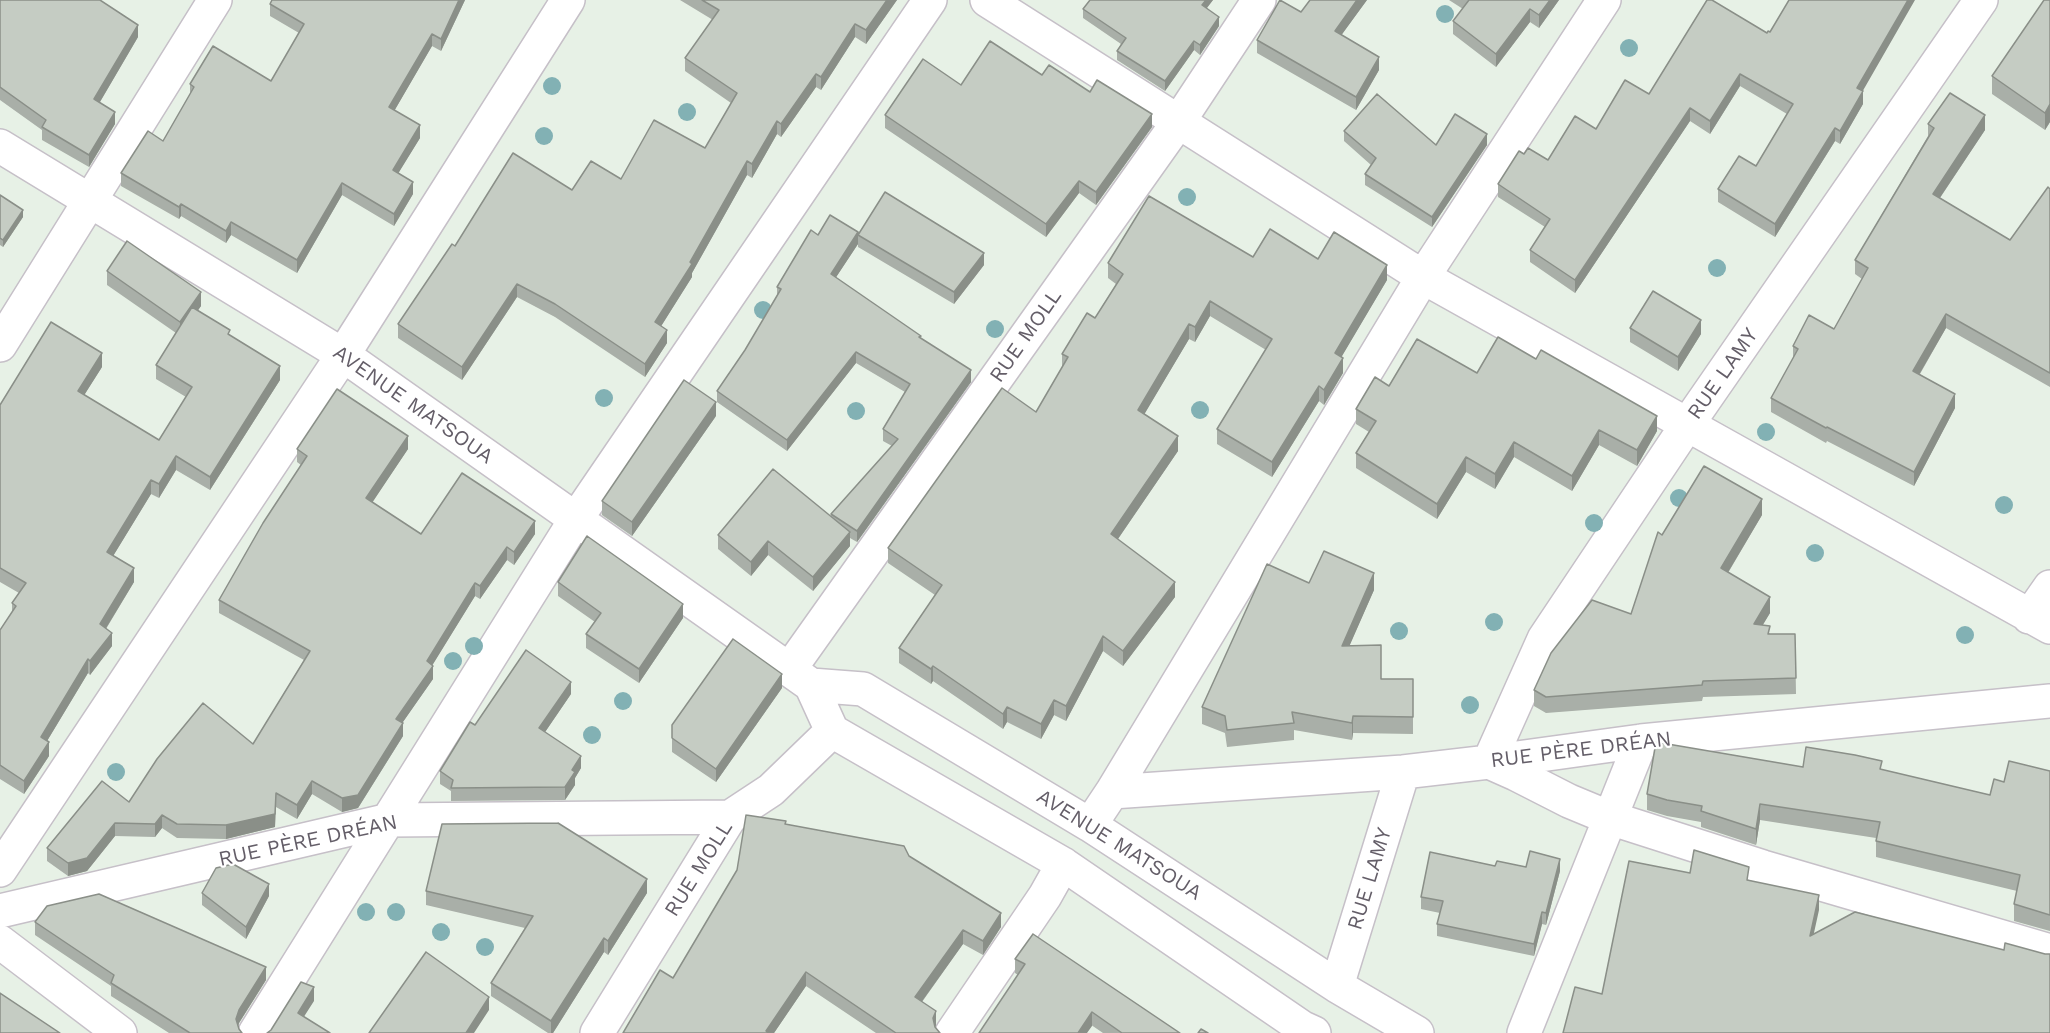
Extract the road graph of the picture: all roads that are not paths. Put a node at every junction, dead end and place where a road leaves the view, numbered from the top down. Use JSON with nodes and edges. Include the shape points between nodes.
{"nodes":[{"id":1,"x":215,"y":0,"type":"edge"},
{"id":2,"x":568,"y":0,"type":"edge"},
{"id":3,"x":930,"y":0,"type":"edge"},
{"id":4,"x":987,"y":0,"type":"edge"},
{"id":5,"x":1259,"y":0,"type":"edge"},
{"id":6,"x":1604,"y":0,"type":"edge"},
{"id":7,"x":1981,"y":0,"type":"edge"},
{"id":8,"x":1179,"y":121,"type":"junction"},
{"id":9,"x":0,"y":146,"type":"edge"},
{"id":10,"x":90,"y":201,"type":"junction"},
{"id":11,"x":1423,"y":277,"type":"junction"},
{"id":12,"x":0,"y":345,"type":"edge"},
{"id":13,"x":343,"y":355,"type":"junction"},
{"id":14,"x":1687,"y":425,"type":"junction"},
{"id":15,"x":576,"y":519,"type":"junction"},
{"id":16,"x":2050,"y":587,"type":"edge"},
{"id":17,"x":2040,"y":622,"type":"edge"},
{"id":18,"x":800,"y":678,"type":"junction"},
{"id":19,"x":2050,"y":701,"type":"edge"},
{"id":20,"x":832,"y":731,"type":"junction"},
{"id":21,"x":1641,"y":741,"type":"junction"},
{"id":22,"x":1489,"y":762,"type":"junction"},
{"id":23,"x":1403,"y":772,"type":"junction"},
{"id":24,"x":1112,"y":792,"type":"junction"},
{"id":25,"x":730,"y":817,"type":"junction"},
{"id":26,"x":1610,"y":818,"type":"junction"},
{"id":27,"x":389,"y":820,"type":"junction"},
{"id":28,"x":1090,"y":825,"type":"junction"},
{"id":29,"x":1063,"y":864,"type":"junction"},
{"id":30,"x":0,"y":870,"type":"edge"},
{"id":31,"x":0,"y":911,"type":"edge"},
{"id":32,"x":0,"y":942,"type":"edge"},
{"id":33,"x":2050,"y":951,"type":"edge"},
{"id":34,"x":1336,"y":986,"type":"junction"},
{"id":35,"x":1305,"y":1031,"type":"edge"},
{"id":36,"x":120,"y":1033,"type":"edge"},
{"id":37,"x":255,"y":1033,"type":"edge"},
{"id":38,"x":597,"y":1033,"type":"edge"},
{"id":39,"x":952,"y":1033,"type":"edge"},
{"id":40,"x":1417,"y":1033,"type":"edge"},
{"id":41,"x":1524,"y":1033,"type":"edge"}],
"edges":[{"from":1,"to":10,"type":"street"},
{"from":2,"to":13,"type":"street"},
{"from":3,"to":15,"type":"street"},
{"from":4,"to":8,"type":"street"},
{"from":5,"to":8,"type":"street","name":"RUE MOLL"},
{"from":6,"to":11,"type":"street"},
{"from":7,"to":14,"type":"street","name":"RUE LAMY"},
{"from":8,"to":11,"type":"street"},
{"from":8,"to":18,"type":"street","name":"RUE MOLL"},
{"from":9,"to":10,"type":"street","name":"AVENUE MATSOUA"},
{"from":10,"to":12,"type":"street"},
{"from":10,"to":13,"type":"street","name":"AVENUE MATSOUA"},
{"from":11,"to":14,"type":"street"},
{"from":11,"to":24,"type":"street"},
{"from":13,"to":15,"type":"street","name":"AVENUE MATSOUA"},
{"from":13,"to":30,"type":"street"},
{"from":14,"to":17,"type":"street"},
{"from":14,"to":22,"type":"street","name":"RUE LAMY","via":[[1544,639]]},
{"from":15,"to":18,"type":"street","name":"AVENUE MATSOUA"},
{"from":15,"to":27,"type":"street"},
{"from":16,"to":17,"type":"street"},
{"from":18,"to":20,"type":"street"},
{"from":18,"to":28,"type":"street","name":"AVENUE MATSOUA","via":[[863,689]]},
{"from":19,"to":21,"type":"street","name":"RUE PÈRE DRÉAN"},
{"from":20,"to":25,"type":"street","name":"RUE MOLL","via":[[771,790]]},
{"from":20,"to":29,"type":"street"},
{"from":21,"to":22,"type":"street","name":"RUE PÈRE DRÉAN"},
{"from":21,"to":26,"type":"street"},
{"from":22,"to":23,"type":"street","name":"RUE PÈRE DRÉAN"},
{"from":22,"to":26,"type":"street"},
{"from":23,"to":24,"type":"street","name":"RUE PÈRE DRÉAN"},
{"from":23,"to":34,"type":"street","name":"RUE LAMY"},
{"from":24,"to":28,"type":"street"},
{"from":25,"to":27,"type":"street","name":"RUE PÈRE DRÉAN"},
{"from":25,"to":38,"type":"street","name":"RUE MOLL"},
{"from":26,"to":33,"type":"street","via":[[1774,871]]},
{"from":26,"to":41,"type":"street"},
{"from":27,"to":31,"type":"street","name":"RUE PÈRE DRÉAN"},
{"from":27,"to":37,"type":"street"},
{"from":28,"to":34,"type":"street","name":"AVENUE MATSOUA"},
{"from":29,"to":35,"type":"street"},
{"from":29,"to":39,"type":"street"},
{"from":32,"to":36,"type":"street"},
{"from":34,"to":40,"type":"street","name":"AVENUE MATSOUA"}]}
